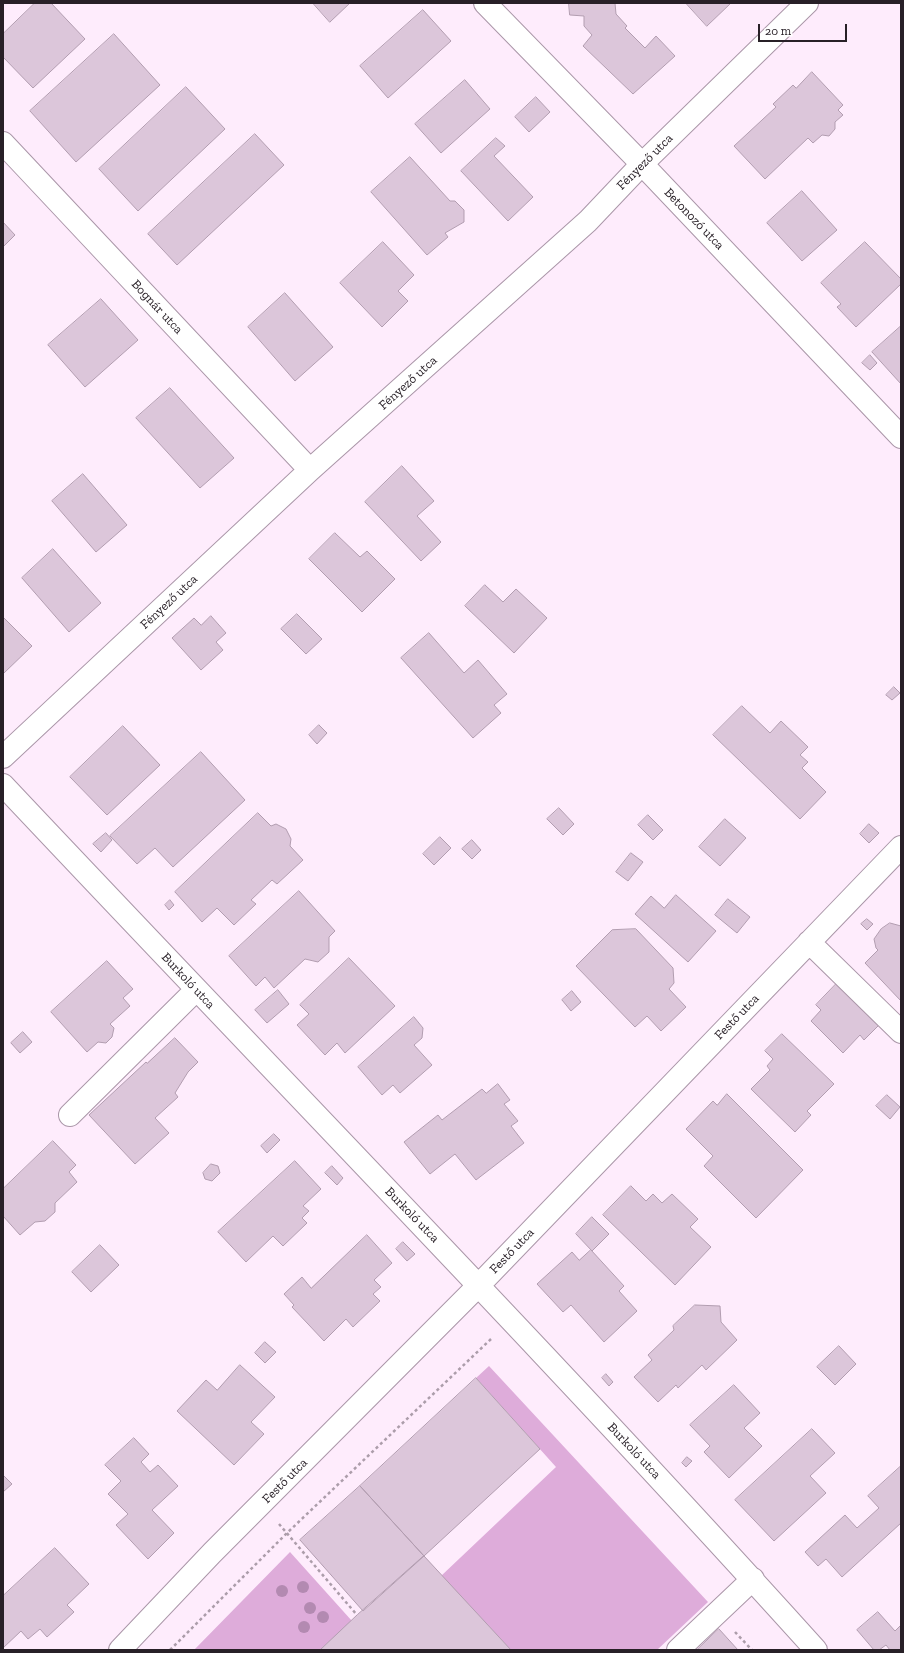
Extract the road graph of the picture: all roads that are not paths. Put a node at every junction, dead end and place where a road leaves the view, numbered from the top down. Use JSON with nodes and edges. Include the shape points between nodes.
{"nodes":[{"id":1,"x":485,"y":3,"type":"edge"},
{"id":2,"x":807,"y":3,"type":"edge"},
{"id":3,"x":3,"y":143,"type":"edge"},
{"id":4,"x":642,"y":164,"type":"junction"},
{"id":5,"x":901,"y":437,"type":"edge"},
{"id":6,"x":310,"y":470,"type":"junction"},
{"id":7,"x":3,"y":757,"type":"edge"},
{"id":8,"x":3,"y":785,"type":"edge"},
{"id":9,"x":901,"y":847,"type":"edge"},
{"id":10,"x":809,"y":942,"type":"junction"},
{"id":11,"x":196,"y":990,"type":"junction"},
{"id":12,"x":901,"y":1032,"type":"edge"},
{"id":13,"x":70,"y":1115,"type":"dead end"},
{"id":14,"x":479,"y":1285,"type":"junction"},
{"id":15,"x":753,"y":1579,"type":"junction"},
{"id":16,"x":120,"y":1650,"type":"edge"},
{"id":17,"x":678,"y":1650,"type":"edge"},
{"id":18,"x":816,"y":1650,"type":"edge"}],
"edges":[{"from":1,"to":4,"type":"street","name":"Betonozó utca"},
{"from":2,"to":4,"type":"street","name":"Fényező utca"},
{"from":3,"to":6,"type":"street","name":"Bognár utca"},
{"from":4,"to":5,"type":"street","name":"Betonozó utca"},
{"from":4,"to":6,"type":"street","name":"Fényező utca","via":[[588,220]]},
{"from":6,"to":7,"type":"street","name":"Fényező utca"},
{"from":8,"to":11,"type":"street","name":"Burkoló utca"},
{"from":9,"to":10,"type":"street","name":"Festő utca"},
{"from":10,"to":12,"type":"street"},
{"from":10,"to":14,"type":"street","name":"Festő utca"},
{"from":11,"to":13,"type":"street"},
{"from":11,"to":14,"type":"street","name":"Burkoló utca"},
{"from":14,"to":15,"type":"street","name":"Burkoló utca"},
{"from":14,"to":16,"type":"street","name":"Festő utca","via":[[212,1553]]},
{"from":15,"to":17,"type":"street"},
{"from":15,"to":18,"type":"street","name":"Burkoló utca"}]}
